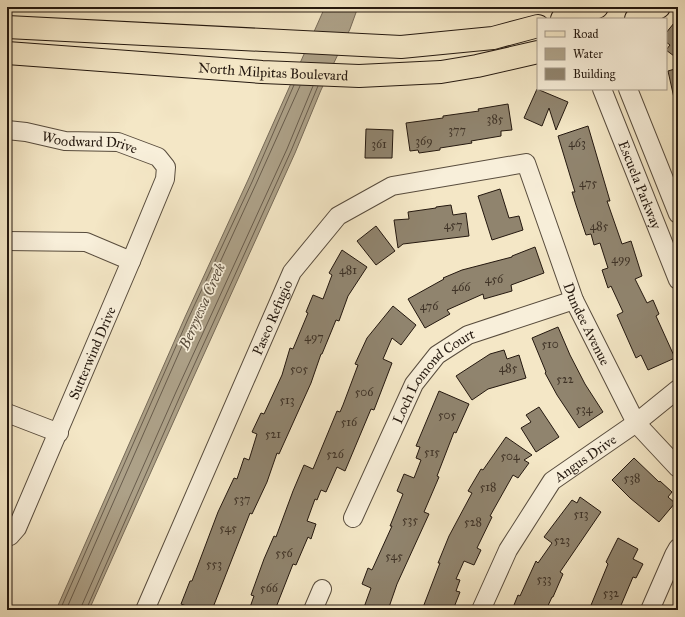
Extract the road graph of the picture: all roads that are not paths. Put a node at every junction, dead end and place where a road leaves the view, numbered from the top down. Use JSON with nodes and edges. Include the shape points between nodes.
{"nodes":[{"id":1,"x":597,"y":7,"type":"edge"},
{"id":2,"x":659,"y":7,"type":"edge"},
{"id":3,"x":570,"y":15,"type":"edge"},
{"id":4,"x":602,"y":18,"type":"edge"},
{"id":5,"x":638,"y":18,"type":"edge"},
{"id":6,"x":537,"y":26,"type":"edge"},
{"id":7,"x":7,"y":27,"type":"edge"},
{"id":8,"x":537,"y":52,"type":"edge"},
{"id":9,"x":7,"y":53,"type":"edge"},
{"id":10,"x":602,"y":90,"type":"edge"},
{"id":11,"x":628,"y":90,"type":"edge"},
{"id":12,"x":7,"y":130,"type":"edge"},
{"id":13,"x":526,"y":163,"type":"joint"},
{"id":14,"x":166,"y":167,"type":"joint"},
{"id":15,"x":678,"y":214,"type":"edge"},
{"id":16,"x":7,"y":241,"type":"edge"},
{"id":17,"x":131,"y":261,"type":"junction"},
{"id":18,"x":678,"y":280,"type":"edge"},
{"id":19,"x":574,"y":300,"type":"junction"},
{"id":20,"x":678,"y":389,"type":"edge"},
{"id":21,"x":7,"y":413,"type":"edge"},
{"id":22,"x":636,"y":423,"type":"junction"},
{"id":23,"x":58,"y":433,"type":"junction"},
{"id":24,"x":678,"y":468,"type":"edge"},
{"id":25,"x":353,"y":518,"type":"dead end"},
{"id":26,"x":9,"y":536,"type":"edge"},
{"id":27,"x":678,"y":548,"type":"edge"},
{"id":28,"x":322,"y":589,"type":"dead end"},
{"id":29,"x":145,"y":610,"type":"edge"},
{"id":30,"x":313,"y":610,"type":"edge"},
{"id":31,"x":482,"y":610,"type":"edge"},
{"id":32,"x":650,"y":610,"type":"edge"}],
"edges":[{"from":1,"to":3,"type":"main road"},
{"from":1,"to":4,"type":"street"},
{"from":2,"to":5,"type":"main road"},
{"from":6,"to":7,"type":"main road","via":[[493,38],[401,47]]},
{"from":8,"to":9,"type":"main road","name":"North Milpitas Boulevard","via":[[441,72],[359,76],[262,72]]},
{"from":10,"to":18,"type":"street","name":"Escuela Parkway"},
{"from":11,"to":15,"type":"street","name":"Escuela Parkway"},
{"from":12,"to":14,"type":"street","name":"Woodward Drive","via":[[65,141],[118,142],[158,157]]},
{"from":13,"to":19,"type":"street","name":"Dundee Avenue"},
{"from":13,"to":29,"type":"street","name":"Paseo Refugio","via":[[392,186],[338,216],[292,272]]},
{"from":14,"to":17,"type":"street","name":"Sutterwind Drive","via":[[165,179]]},
{"from":16,"to":17,"type":"street","via":[[86,242]]},
{"from":17,"to":23,"type":"street","name":"Sutterwind Drive"},
{"from":19,"to":22,"type":"street","name":"Dundee Avenue"},
{"from":19,"to":25,"type":"street","name":"Loch Lomond Court","via":[[468,334],[437,355],[414,384]]},
{"from":20,"to":22,"type":"street","name":"Angus Drive"},
{"from":21,"to":23,"type":"street"},
{"from":22,"to":24,"type":"street","name":"Dundee Avenue"},
{"from":22,"to":31,"type":"street","name":"Angus Drive","via":[[552,481],[508,550]]},
{"from":23,"to":26,"type":"street","name":"Sutterwind Drive","via":[[17,528]]},
{"from":27,"to":32,"type":"street"},
{"from":28,"to":30,"type":"street"}]}
